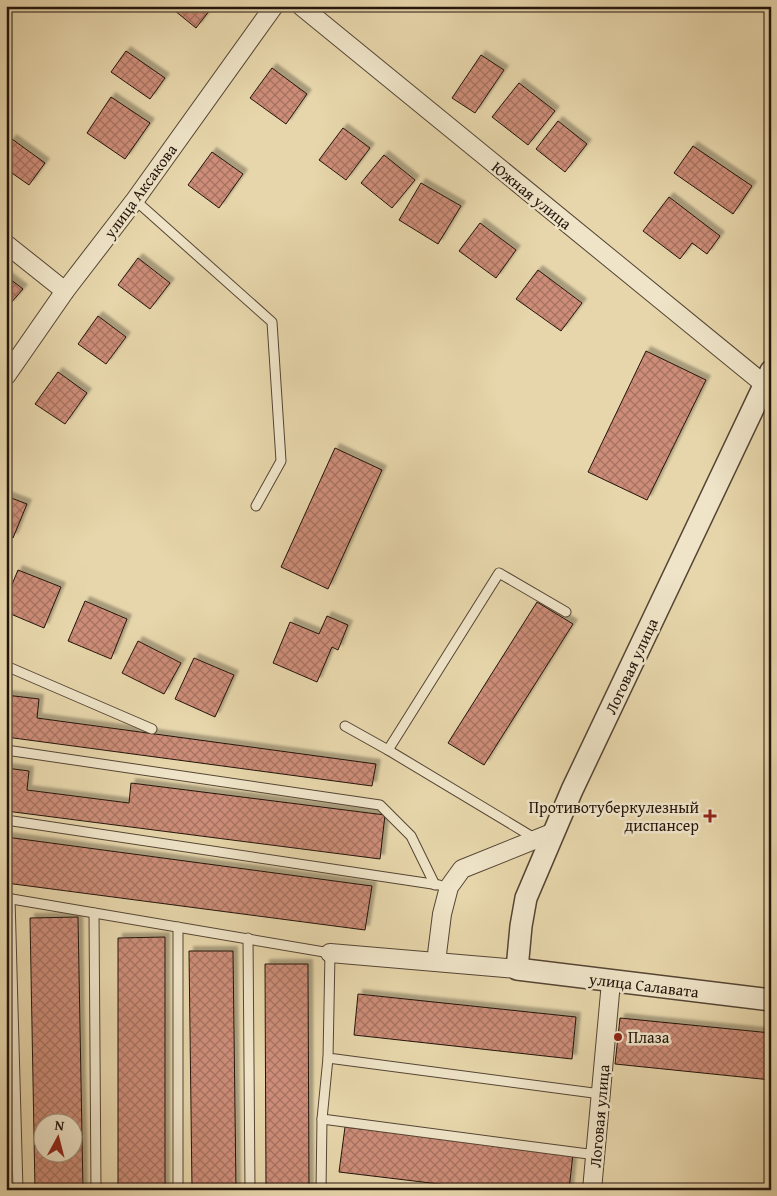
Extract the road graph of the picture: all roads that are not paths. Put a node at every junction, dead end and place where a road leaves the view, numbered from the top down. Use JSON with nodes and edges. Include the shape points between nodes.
{"nodes":[{"id":1,"x":274,"y":6,"type":"edge"},
{"id":2,"x":301,"y":6,"type":"edge"},
{"id":3,"x":135,"y":200,"type":"junction"},
{"id":4,"x":6,"y":244,"type":"edge"},
{"id":5,"x":66,"y":291,"type":"junction"},
{"id":6,"x":6,"y":376,"type":"edge"},
{"id":7,"x":767,"y":377,"type":"edge"},
{"id":8,"x":256,"y":506,"type":"dead end"},
{"id":9,"x":566,"y":612,"type":"dead end"},
{"id":10,"x":6,"y":666,"type":"edge"},
{"id":11,"x":346,"y":726,"type":"dead end"},
{"id":12,"x":152,"y":729,"type":"dead end"},
{"id":13,"x":6,"y":750,"type":"edge"},
{"id":14,"x":388,"y":750,"type":"junction"},
{"id":15,"x":6,"y":820,"type":"edge"},
{"id":16,"x":545,"y":836,"type":"junction"},
{"id":17,"x":442,"y":886,"type":"junction"},
{"id":18,"x":8,"y":898,"type":"edge"},
{"id":19,"x":94,"y":913,"type":"junction"},
{"id":20,"x":178,"y":927,"type":"junction"},
{"id":21,"x":248,"y":938,"type":"junction"},
{"id":22,"x":330,"y":952,"type":"junction"},
{"id":23,"x":436,"y":962,"type":"junction"},
{"id":24,"x":517,"y":969,"type":"junction"},
{"id":25,"x":611,"y":982,"type":"junction"},
{"id":26,"x":771,"y":1000,"type":"edge"},
{"id":27,"x":328,"y":1058,"type":"junction"},
{"id":28,"x":601,"y":1094,"type":"junction"},
{"id":29,"x":322,"y":1119,"type":"junction"},
{"id":30,"x":596,"y":1155,"type":"junction"},
{"id":31,"x":18,"y":1190,"type":"edge"},
{"id":32,"x":96,"y":1190,"type":"edge"},
{"id":33,"x":178,"y":1190,"type":"edge"},
{"id":34,"x":250,"y":1190,"type":"edge"},
{"id":35,"x":321,"y":1190,"type":"edge"},
{"id":36,"x":592,"y":1190,"type":"edge"}],
"edges":[{"from":1,"to":3,"type":"street","name":"улица Аксакова"},
{"from":2,"to":7,"type":"street","name":"Южная улица"},
{"from":3,"to":5,"type":"street","name":"улица Аксакова"},
{"from":3,"to":8,"type":"lane","via":[[272,322],[281,461]]},
{"from":4,"to":5,"type":"street"},
{"from":5,"to":6,"type":"street","name":"улица Аксакова"},
{"from":7,"to":16,"type":"street","name":"Логовая улица","via":[[572,790]]},
{"from":9,"to":14,"type":"lane","via":[[500,574]]},
{"from":10,"to":12,"type":"lane"},
{"from":11,"to":14,"type":"lane"},
{"from":13,"to":17,"type":"lane","via":[[380,805],[411,836]]},
{"from":14,"to":16,"type":"lane"},
{"from":15,"to":17,"type":"lane"},
{"from":16,"to":17,"type":"street","via":[[462,870]]},
{"from":16,"to":24,"type":"street","name":"Логовая улица","via":[[526,898]]},
{"from":17,"to":23,"type":"street"},
{"from":18,"to":19,"type":"lane"},
{"from":18,"to":31,"type":"lane"},
{"from":19,"to":20,"type":"lane"},
{"from":19,"to":32,"type":"lane"},
{"from":20,"to":21,"type":"lane"},
{"from":20,"to":33,"type":"lane"},
{"from":21,"to":22,"type":"lane"},
{"from":21,"to":34,"type":"lane"},
{"from":22,"to":23,"type":"street"},
{"from":22,"to":27,"type":"lane"},
{"from":23,"to":24,"type":"street"},
{"from":24,"to":25,"type":"street","name":"улица Салавата"},
{"from":25,"to":26,"type":"street","name":"улица Салавата"},
{"from":25,"to":28,"type":"street","name":"Логовая улица"},
{"from":27,"to":28,"type":"lane"},
{"from":27,"to":29,"type":"lane"},
{"from":28,"to":30,"type":"street","name":"Логовая улица"},
{"from":29,"to":30,"type":"lane"},
{"from":29,"to":35,"type":"lane"},
{"from":30,"to":36,"type":"street","name":"Логовая улица"}]}
